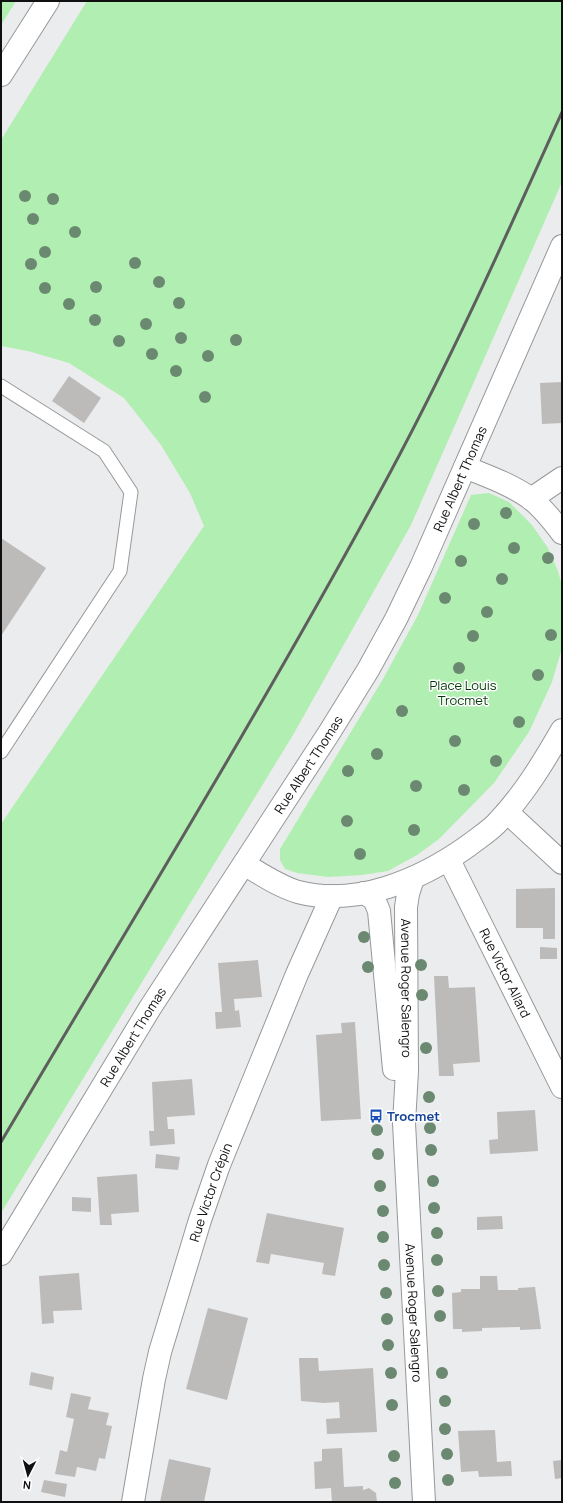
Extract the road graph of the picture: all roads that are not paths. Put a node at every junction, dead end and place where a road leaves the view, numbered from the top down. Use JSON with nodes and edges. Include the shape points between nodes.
{"nodes":[{"id":1,"x":48,"y":1,"type":"edge"},
{"id":2,"x":1,"y":75,"type":"edge"},
{"id":3,"x":562,"y":246,"type":"edge"},
{"id":4,"x":1,"y":386,"type":"edge"},
{"id":5,"x":465,"y":467,"type":"junction"},
{"id":6,"x":562,"y":478,"type":"edge"},
{"id":7,"x":531,"y":499,"type":"junction"},
{"id":8,"x":562,"y":533,"type":"edge"},
{"id":9,"x":562,"y":730,"type":"edge"},
{"id":10,"x":1,"y":752,"type":"edge"},
{"id":11,"x":507,"y":812,"type":"junction"},
{"id":12,"x":449,"y":860,"type":"junction"},
{"id":13,"x":562,"y":863,"type":"edge"},
{"id":14,"x":244,"y":864,"type":"junction"},
{"id":15,"x":413,"y":878,"type":"junction"},
{"id":16,"x":364,"y":893,"type":"junction"},
{"id":17,"x":332,"y":896,"type":"junction"},
{"id":18,"x":562,"y":1086,"type":"edge"},
{"id":19,"x":404,"y":1124,"type":"junction"},
{"id":20,"x":1,"y":1254,"type":"edge"},
{"id":21,"x":133,"y":1502,"type":"edge"},
{"id":22,"x":424,"y":1502,"type":"edge"}],
"edges":[{"from":1,"to":2,"type":"street"},
{"from":3,"to":5,"type":"street","name":"Rue Albert Thomas"},
{"from":4,"to":10,"type":"lane","via":[[104,452],[131,492],[120,571]]},
{"from":5,"to":7,"type":"street","via":[[506,484]]},
{"from":5,"to":14,"type":"street","name":"Rue Albert Thomas","via":[[396,620],[329,733]]},
{"from":6,"to":7,"type":"street"},
{"from":7,"to":8,"type":"street"},
{"from":9,"to":11,"type":"street","via":[[530,782]]},
{"from":11,"to":12,"type":"street","via":[[495,825]]},
{"from":11,"to":13,"type":"street"},
{"from":12,"to":15,"type":"street"},
{"from":12,"to":18,"type":"street","name":"Rue Victor Allard"},
{"from":14,"to":17,"type":"street","via":[[285,887],[311,895]]},
{"from":14,"to":20,"type":"street","name":"Rue Albert Thomas","via":[[150,1008]]},
{"from":15,"to":16,"type":"street","via":[[390,888]]},
{"from":15,"to":19,"type":"street","name":"Avenue Roger Salengro","via":[[406,907],[407,1071]]},
{"from":16,"to":17,"type":"street"},
{"from":16,"to":19,"type":"street","name":"Avenue Roger Salengro","via":[[374,899],[379,911],[392,1048]]},
{"from":17,"to":21,"type":"street","name":"Rue Victor Crépin","via":[[228,1143],[200,1220],[160,1352]]},
{"from":19,"to":22,"type":"street","name":"Avenue Roger Salengro"}]}
